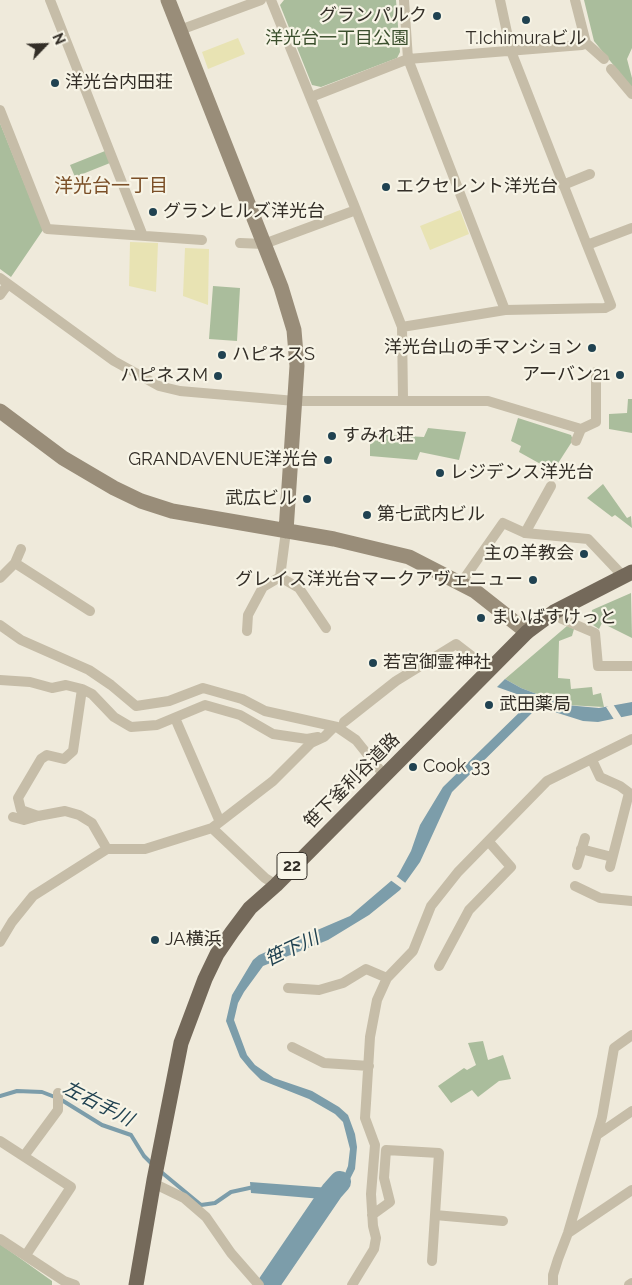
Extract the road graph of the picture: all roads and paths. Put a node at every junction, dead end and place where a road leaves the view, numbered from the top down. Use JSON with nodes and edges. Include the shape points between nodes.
{"nodes":[{"id":1,"x":50,"y":0,"type":"edge"},
{"id":2,"x":168,"y":0,"type":"edge"},
{"id":3,"x":261,"y":0,"type":"edge"},
{"id":4,"x":271,"y":0,"type":"edge"},
{"id":5,"x":404,"y":0,"type":"edge"},
{"id":6,"x":500,"y":0,"type":"edge"},
{"id":7,"x":575,"y":0,"type":"edge"},
{"id":8,"x":180,"y":30,"type":"junction"},
{"id":9,"x":586,"y":43,"type":"junction"},
{"id":10,"x":511,"y":51,"type":"junction"},
{"id":11,"x":604,"y":58,"type":"dead end"},
{"id":12,"x":408,"y":59,"type":"junction"},
{"id":13,"x":611,"y":69,"type":"dead end"},
{"id":14,"x":632,"y":94,"type":"edge"},
{"id":15,"x":312,"y":97,"type":"junction"},
{"id":16,"x":0,"y":110,"type":"edge"},
{"id":17,"x":590,"y":174,"type":"dead end"},
{"id":18,"x":563,"y":185,"type":"junction"},
{"id":19,"x":356,"y":210,"type":"junction"},
{"id":20,"x":632,"y":228,"type":"edge"},
{"id":21,"x":143,"y":236,"type":"junction"},
{"id":22,"x":202,"y":240,"type":"dead end"},
{"id":23,"x":240,"y":242,"type":"dead end"},
{"id":24,"x":264,"y":244,"type":"junction"},
{"id":25,"x":586,"y":245,"type":"junction"},
{"id":26,"x":4,"y":281,"type":"edge"},
{"id":27,"x":0,"y":295,"type":"edge"},
{"id":28,"x":505,"y":310,"type":"junction"},
{"id":29,"x":402,"y":327,"type":"junction"},
{"id":30,"x":596,"y":372,"type":"dead end"},
{"id":31,"x":402,"y":400,"type":"junction"},
{"id":32,"x":295,"y":401,"type":"junction"},
{"id":33,"x":0,"y":411,"type":"edge"},
{"id":34,"x":581,"y":428,"type":"junction"},
{"id":35,"x":576,"y":441,"type":"dead end"},
{"id":36,"x":551,"y":486,"type":"dead end"},
{"id":37,"x":286,"y":531,"type":"junction"},
{"id":38,"x":525,"y":533,"type":"junction"},
{"id":39,"x":21,"y":548,"type":"dead end"},
{"id":40,"x":15,"y":563,"type":"junction"},
{"id":41,"x":627,"y":574,"type":"edge"},
{"id":42,"x":280,"y":577,"type":"junction"},
{"id":43,"x":0,"y":578,"type":"edge"},
{"id":44,"x":461,"y":583,"type":"junction"},
{"id":45,"x":90,"y":611,"type":"dead end"},
{"id":46,"x":554,"y":612,"type":"junction"},
{"id":47,"x":0,"y":625,"type":"edge"},
{"id":48,"x":326,"y":628,"type":"dead end"},
{"id":49,"x":248,"y":631,"type":"dead end"},
{"id":50,"x":527,"y":632,"type":"junction"},
{"id":51,"x":632,"y":666,"type":"edge"},
{"id":52,"x":491,"y":671,"type":"junction"},
{"id":53,"x":0,"y":680,"type":"edge"},
{"id":54,"x":82,"y":689,"type":"junction"},
{"id":55,"x":175,"y":718,"type":"junction"},
{"id":56,"x":344,"y":722,"type":"dead end"},
{"id":57,"x":334,"y":727,"type":"junction"},
{"id":58,"x":324,"y":736,"type":"junction"},
{"id":59,"x":632,"y":739,"type":"edge"},
{"id":60,"x":592,"y":760,"type":"junction"},
{"id":61,"x":384,"y":775,"type":"junction"},
{"id":62,"x":631,"y":794,"type":"edge"},
{"id":63,"x":38,"y":816,"type":"junction"},
{"id":64,"x":13,"y":817,"type":"dead end"},
{"id":65,"x":216,"y":825,"type":"junction"},
{"id":66,"x":584,"y":838,"type":"dead end"},
{"id":67,"x":489,"y":842,"type":"junction"},
{"id":68,"x":107,"y":849,"type":"junction"},
{"id":69,"x":582,"y":849,"type":"junction"},
{"id":70,"x":577,"y":865,"type":"dead end"},
{"id":71,"x":276,"y":885,"type":"junction"},
{"id":72,"x":574,"y":886,"type":"dead end"},
{"id":73,"x":632,"y":900,"type":"edge"},
{"id":74,"x":0,"y":942,"type":"edge"},
{"id":75,"x":439,"y":966,"type":"dead end"},
{"id":76,"x":387,"y":978,"type":"junction"},
{"id":77,"x":288,"y":988,"type":"dead end"},
{"id":78,"x":632,"y":1034,"type":"edge"},
{"id":79,"x":292,"y":1047,"type":"dead end"},
{"id":80,"x":369,"y":1066,"type":"junction"},
{"id":81,"x":58,"y":1094,"type":"dead end"},
{"id":82,"x":632,"y":1112,"type":"edge"},
{"id":83,"x":597,"y":1135,"type":"junction"},
{"id":84,"x":0,"y":1140,"type":"edge"},
{"id":85,"x":24,"y":1156,"type":"junction"},
{"id":86,"x":154,"y":1182,"type":"junction"},
{"id":87,"x":632,"y":1190,"type":"edge"},
{"id":88,"x":372,"y":1215,"type":"junction"},
{"id":89,"x":435,"y":1215,"type":"junction"},
{"id":90,"x":503,"y":1221,"type":"dead end"},
{"id":91,"x":568,"y":1233,"type":"junction"},
{"id":92,"x":0,"y":1239,"type":"edge"},
{"id":93,"x":26,"y":1255,"type":"junction"},
{"id":94,"x":432,"y":1261,"type":"dead end"},
{"id":95,"x":66,"y":1284,"type":"edge"},
{"id":96,"x":258,"y":1284,"type":"edge"},
{"id":97,"x":136,"y":1285,"type":"edge"},
{"id":98,"x":352,"y":1285,"type":"edge"},
{"id":99,"x":554,"y":1285,"type":"edge"}],
"edges":[{"from":1,"to":21,"type":"street"},
{"from":2,"to":8,"type":"street"},
{"from":3,"to":8,"type":"street"},
{"from":4,"to":15,"type":"street"},
{"from":5,"to":12,"type":"street"},
{"from":6,"to":10,"type":"street"},
{"from":7,"to":9,"type":"street"},
{"from":8,"to":24,"type":"street"},
{"from":9,"to":10,"type":"street"},
{"from":9,"to":11,"type":"street"},
{"from":10,"to":12,"type":"street"},
{"from":10,"to":18,"type":"street"},
{"from":12,"to":15,"type":"street"},
{"from":12,"to":28,"type":"street"},
{"from":13,"to":14,"type":"street"},
{"from":15,"to":19,"type":"street"},
{"from":16,"to":21,"type":"street","via":[[47,229]]},
{"from":17,"to":18,"type":"street"},
{"from":18,"to":25,"type":"street"},
{"from":19,"to":24,"type":"street"},
{"from":19,"to":29,"type":"street"},
{"from":20,"to":25,"type":"street"},
{"from":21,"to":22,"type":"street"},
{"from":23,"to":24,"type":"street"},
{"from":24,"to":32,"type":"street","via":[[294,330]]},
{"from":25,"to":28,"type":"street","via":[[611,305],[605,308]]},
{"from":26,"to":27,"type":"street"},
{"from":26,"to":32,"type":"street","via":[[114,361],[159,386],[202,395]]},
{"from":28,"to":29,"type":"street"},
{"from":29,"to":31,"type":"street"},
{"from":30,"to":34,"type":"street","via":[[596,422]]},
{"from":31,"to":32,"type":"street"},
{"from":31,"to":34,"type":"street","via":[[488,401]]},
{"from":32,"to":37,"type":"street"},
{"from":33,"to":37,"type":"street","via":[[63,458],[141,500],[172,511]]},
{"from":34,"to":35,"type":"street"},
{"from":36,"to":38,"type":"street"},
{"from":37,"to":42,"type":"street"},
{"from":37,"to":44,"type":"street","via":[[409,557]]},
{"from":38,"to":41,"type":"street","via":[[588,539]]},
{"from":38,"to":44,"type":"street","via":[[503,523]]},
{"from":39,"to":40,"type":"street"},
{"from":40,"to":43,"type":"street"},
{"from":40,"to":45,"type":"street"},
{"from":41,"to":46,"type":"main road","name":"笹下釜利谷道路","number":"22"},
{"from":42,"to":48,"type":"street","via":[[299,588]]},
{"from":42,"to":49,"type":"street","via":[[264,587],[248,615]]},
{"from":44,"to":50,"type":"street"},
{"from":46,"to":50,"type":"main road","name":"笹下釜利谷道路","number":"22"},
{"from":46,"to":51,"type":"street","via":[[594,633],[598,666]]},
{"from":47,"to":57,"type":"street","via":[[21,640],[89,670],[136,706],[169,701],[203,688],[242,699],[265,712]]},
{"from":50,"to":52,"type":"main road","name":"笹下釜利谷道路","number":"22"},
{"from":52,"to":56,"type":"street","via":[[456,644],[396,681]]},
{"from":52,"to":61,"type":"main road","name":"笹下釜利谷道路","number":"22"},
{"from":53,"to":54,"type":"street"},
{"from":54,"to":55,"type":"street","via":[[92,694],[114,718],[131,727],[157,725]]},
{"from":54,"to":63,"type":"street","via":[[74,751],[64,759],[47,755],[41,759],[18,798],[21,810]]},
{"from":55,"to":58,"type":"street","via":[[205,705],[240,715],[273,734],[307,739]]},
{"from":55,"to":65,"type":"street"},
{"from":57,"to":58,"type":"street"},
{"from":57,"to":61,"type":"street","via":[[356,740]]},
{"from":58,"to":65,"type":"street","via":[[310,743],[273,781]]},
{"from":59,"to":60,"type":"street"},
{"from":60,"to":62,"type":"street","via":[[600,777]]},
{"from":60,"to":67,"type":"street","via":[[547,781]]},
{"from":61,"to":71,"type":"main road","name":"笹下釜利谷道路","number":"22"},
{"from":62,"to":69,"type":"street","via":[[611,862]]},
{"from":63,"to":64,"type":"street","via":[[24,820]]},
{"from":63,"to":68,"type":"street","via":[[64,811],[79,815],[92,823]]},
{"from":65,"to":68,"type":"street","via":[[145,849]]},
{"from":65,"to":71,"type":"street","via":[[264,878]]},
{"from":66,"to":69,"type":"street"},
{"from":67,"to":75,"type":"street","via":[[511,867],[469,910]]},
{"from":67,"to":76,"type":"street","via":[[458,872],[431,906],[413,951]]},
{"from":68,"to":74,"type":"street","via":[[33,896]]},
{"from":69,"to":70,"type":"street"},
{"from":71,"to":86,"type":"main road","name":"笹下釜利谷道路","number":"22","via":[[250,908],[218,954],[192,1010],[181,1043]]},
{"from":72,"to":73,"type":"street","via":[[600,898]]},
{"from":76,"to":77,"type":"street","via":[[366,969],[343,983],[319,990]]},
{"from":76,"to":80,"type":"street","via":[[377,1000],[370,1036]]},
{"from":78,"to":83,"type":"street","via":[[614,1048]]},
{"from":79,"to":80,"type":"street","via":[[324,1063]]},
{"from":80,"to":88,"type":"street","via":[[366,1118],[375,1145]]},
{"from":81,"to":85,"type":"street","via":[[58,1110]]},
{"from":82,"to":83,"type":"street"},
{"from":83,"to":91,"type":"street"},
{"from":84,"to":85,"type":"street"},
{"from":85,"to":93,"type":"street","via":[[71,1187]]},
{"from":86,"to":96,"type":"street","via":[[184,1198],[206,1216],[231,1253]]},
{"from":86,"to":97,"type":"main road","name":"笹下釜利谷道路","number":"22"},
{"from":87,"to":91,"type":"street"},
{"from":88,"to":89,"type":"street","via":[[390,1202],[384,1178],[386,1150],[439,1153]]},
{"from":88,"to":98,"type":"street","via":[[376,1238],[374,1249]]},
{"from":89,"to":90,"type":"street"},
{"from":89,"to":94,"type":"street"},
{"from":91,"to":99,"type":"street","via":[[553,1275]]},
{"from":92,"to":93,"type":"street"},
{"from":93,"to":95,"type":"street"}]}
